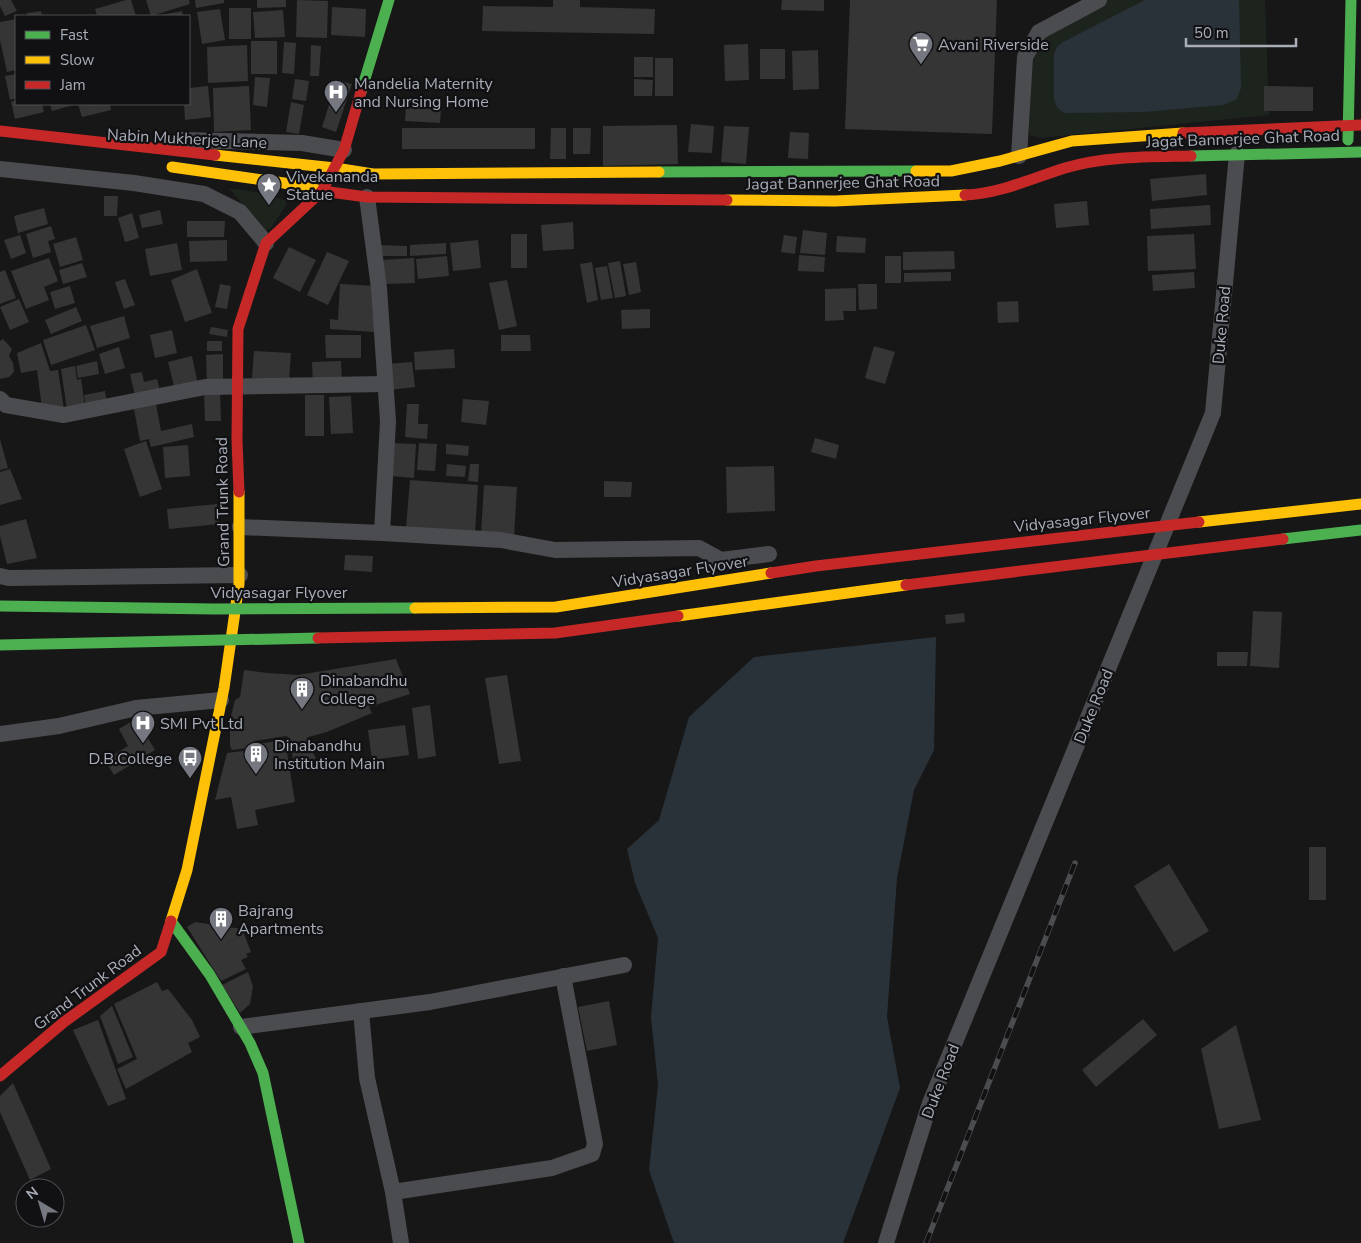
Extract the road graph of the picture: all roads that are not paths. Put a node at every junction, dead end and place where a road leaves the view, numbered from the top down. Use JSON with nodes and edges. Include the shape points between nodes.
{"nodes":[{"id":1,"x":389,"y":0,"type":"edge"},
{"id":2,"x":1099,"y":0,"type":"edge"},
{"id":3,"x":1351,"y":0,"type":"edge"},
{"id":4,"x":0,"y":121,"type":"edge"},
{"id":5,"x":1355,"y":125,"type":"edge"},
{"id":6,"x":0,"y":131,"type":"edge"},
{"id":7,"x":344,"y":150,"type":"junction"},
{"id":8,"x":1348,"y":151,"type":"junction"},
{"id":9,"x":1361,"y":152,"type":"edge"},
{"id":10,"x":1237,"y":154,"type":"junction"},
{"id":11,"x":1019,"y":156,"type":"junction"},
{"id":12,"x":162,"y":166,"type":"dead end"},
{"id":13,"x":334,"y":168,"type":"junction"},
{"id":14,"x":0,"y":169,"type":"edge"},
{"id":15,"x":322,"y":191,"type":"junction"},
{"id":16,"x":367,"y":197,"type":"junction"},
{"id":17,"x":266,"y":243,"type":"junction"},
{"id":18,"x":385,"y":384,"type":"junction"},
{"id":19,"x":237,"y":386,"type":"junction"},
{"id":20,"x":2,"y":404,"type":"edge"},
{"id":21,"x":1361,"y":504,"type":"edge"},
{"id":22,"x":240,"y":527,"type":"junction"},
{"id":23,"x":1361,"y":530,"type":"edge"},
{"id":24,"x":382,"y":533,"type":"junction"},
{"id":25,"x":770,"y":554,"type":"dead end"},
{"id":26,"x":240,"y":575,"type":"junction"},
{"id":27,"x":0,"y":576,"type":"edge"},
{"id":28,"x":0,"y":606,"type":"edge"},
{"id":29,"x":0,"y":645,"type":"edge"},
{"id":30,"x":221,"y":700,"type":"junction"},
{"id":31,"x":0,"y":734,"type":"edge"},
{"id":32,"x":171,"y":921,"type":"junction"},
{"id":33,"x":624,"y":965,"type":"dead end"},
{"id":34,"x":563,"y":976,"type":"junction"},
{"id":35,"x":361,"y":1011,"type":"junction"},
{"id":36,"x":241,"y":1027,"type":"junction"},
{"id":37,"x":0,"y":1076,"type":"edge"},
{"id":38,"x":393,"y":1192,"type":"junction"},
{"id":39,"x":299,"y":1243,"type":"edge"},
{"id":40,"x":401,"y":1243,"type":"edge"},
{"id":41,"x":886,"y":1243,"type":"edge"}],
"edges":[{"from":1,"to":7,"type":"main road","name":"Grand Trunk Road"},
{"from":2,"to":11,"type":"street","via":[[1039,32],[1025,57]]},
{"from":3,"to":5,"type":"main road"},
{"from":4,"to":7,"type":"street","name":"Nabin Mukherjee Lane","via":[[140,138],[302,143]]},
{"from":5,"to":8,"type":"main road"},
{"from":5,"to":11,"type":"main road","name":"Jagat Bannerjee Ghat Road","via":[[1103,138],[1072,142]]},
{"from":6,"to":13,"type":"main road","name":"Jagat Bannerjee Ghat Road"},
{"from":7,"to":13,"type":"main road","name":"Grand Trunk Road"},
{"from":8,"to":9,"type":"main road","name":"Jagat Bannerjee Ghat Road"},
{"from":8,"to":10,"type":"main road","name":"Jagat Bannerjee Ghat Road"},
{"from":10,"to":16,"type":"main road","name":"Jagat Bannerjee Ghat Road","via":[[1107,160],[1066,168],[976,195],[835,201]]},
{"from":10,"to":41,"type":"street","name":"Duke Road","via":[[1213,414],[930,1103]]},
{"from":11,"to":13,"type":"main road","name":"Jagat Bannerjee Ghat Road","via":[[951,171],[373,174]]},
{"from":12,"to":15,"type":"main road","name":"Jagat Bannerjee Ghat Road"},
{"from":13,"to":15,"type":"main road","name":"Grand Trunk Road"},
{"from":14,"to":17,"type":"street","via":[[204,194],[240,212]]},
{"from":15,"to":16,"type":"main road","name":"Jagat Bannerjee Ghat Road"},
{"from":15,"to":17,"type":"main road","name":"Grand Trunk Road"},
{"from":16,"to":18,"type":"street","via":[[379,288]]},
{"from":17,"to":19,"type":"main road","name":"Grand Trunk Road","via":[[238,330]]},
{"from":18,"to":19,"type":"street"},
{"from":18,"to":24,"type":"street","via":[[388,421]]},
{"from":19,"to":20,"type":"street","via":[[205,387],[64,415]]},
{"from":19,"to":22,"type":"main road","name":"Grand Trunk Road"},
{"from":21,"to":28,"type":"main road","name":"Vidyasagar Flyover","bridge":true,"via":[[816,566],[556,607],[216,609]]},
{"from":22,"to":24,"type":"street"},
{"from":22,"to":26,"type":"main road","name":"Grand Trunk Road"},
{"from":23,"to":29,"type":"main road","bridge":true,"via":[[816,596],[555,633]]},
{"from":24,"to":25,"type":"street","via":[[501,540],[555,550],[699,548],[721,560]]},
{"from":26,"to":27,"type":"street"},
{"from":26,"to":30,"type":"main road","name":"Grand Trunk Road"},
{"from":30,"to":31,"type":"street","via":[[136,708],[59,726]]},
{"from":30,"to":32,"type":"main road","name":"Grand Trunk Road","via":[[187,870]]},
{"from":32,"to":36,"type":"main road","via":[[210,975]]},
{"from":32,"to":37,"type":"main road","name":"Grand Trunk Road","via":[[162,952],[64,1022]]},
{"from":33,"to":34,"type":"street"},
{"from":34,"to":35,"type":"street","via":[[430,1002]]},
{"from":34,"to":38,"type":"street","via":[[595,1144],[592,1154],[552,1168]]},
{"from":35,"to":36,"type":"street"},
{"from":35,"to":38,"type":"street","via":[[367,1078]]},
{"from":36,"to":39,"type":"main road","via":[[263,1073]]},
{"from":38,"to":40,"type":"street"}]}
